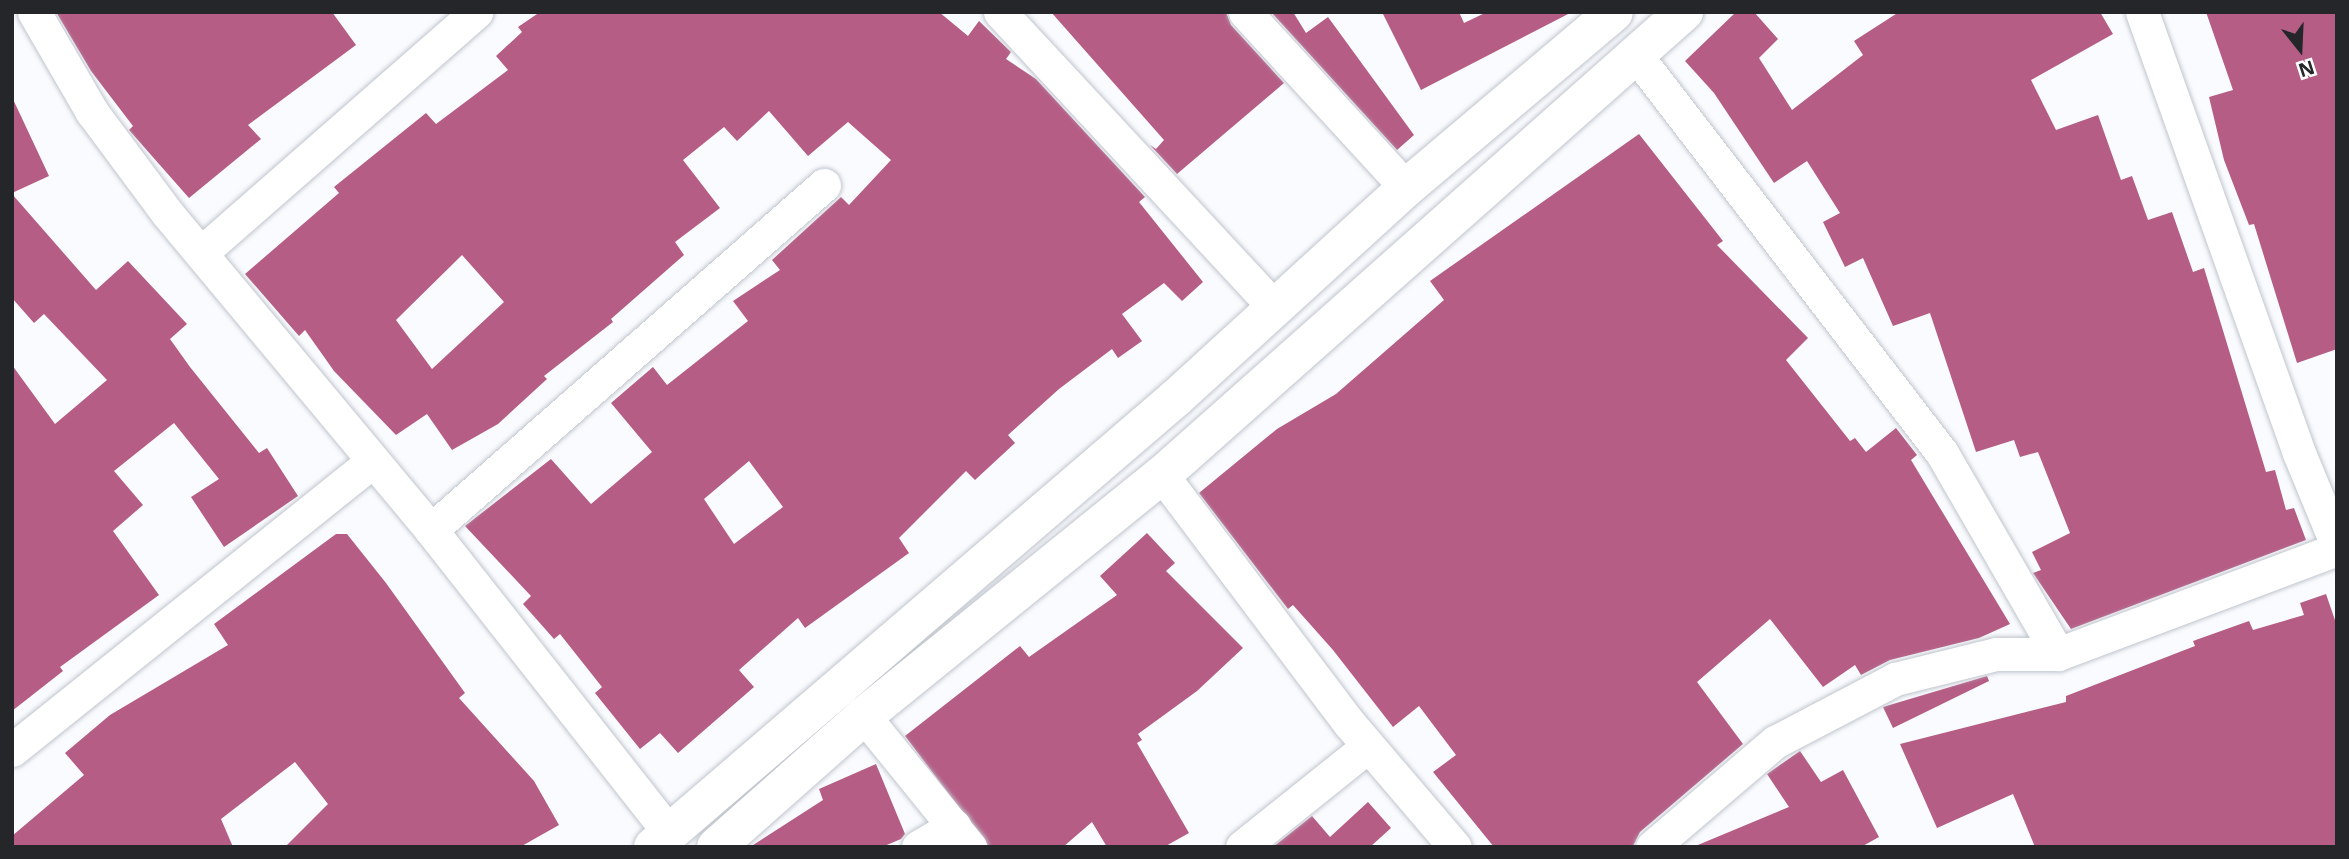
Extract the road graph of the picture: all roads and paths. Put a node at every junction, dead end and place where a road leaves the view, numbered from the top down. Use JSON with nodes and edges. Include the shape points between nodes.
{"nodes":[{"id":1,"x":34,"y":12,"type":"edge"},
{"id":2,"x":476,"y":12,"type":"edge"},
{"id":3,"x":1000,"y":12,"type":"edge"},
{"id":4,"x":1245,"y":12,"type":"edge"},
{"id":5,"x":1614,"y":12,"type":"edge"},
{"id":6,"x":1684,"y":12,"type":"edge"},
{"id":7,"x":2142,"y":12,"type":"edge"},
{"id":8,"x":1636,"y":55,"type":"junction"},
{"id":9,"x":824,"y":185,"type":"dead end"},
{"id":10,"x":1406,"y":188,"type":"junction"},
{"id":11,"x":201,"y":253,"type":"junction"},
{"id":12,"x":1275,"y":308,"type":"junction"},
{"id":13,"x":373,"y":461,"type":"junction"},
{"id":14,"x":1163,"y":475,"type":"junction"},
{"id":15,"x":431,"y":530,"type":"junction"},
{"id":16,"x":2337,"y":547,"type":"edge"},
{"id":17,"x":2058,"y":653,"type":"junction"},
{"id":18,"x":864,"y":716,"type":"junction"},
{"id":19,"x":1368,"y":746,"type":"junction"},
{"id":20,"x":12,"y":750,"type":"edge"},
{"id":21,"x":962,"y":836,"type":"edge"},
{"id":22,"x":661,"y":839,"type":"edge"},
{"id":23,"x":716,"y":847,"type":"edge"},
{"id":24,"x":918,"y":847,"type":"edge"},
{"id":25,"x":1242,"y":847,"type":"edge"},
{"id":26,"x":1455,"y":847,"type":"edge"},
{"id":27,"x":1652,"y":847,"type":"edge"}],
"edges":[{"from":1,"to":11,"type":"street","via":[[92,112]]},
{"from":2,"to":11,"type":"street"},
{"from":3,"to":12,"type":"street"},
{"from":4,"to":10,"type":"street"},
{"from":5,"to":10,"type":"street"},
{"from":6,"to":8,"type":"street"},
{"from":7,"to":16,"type":"street","via":[[2299,453]]},
{"from":8,"to":14,"type":"street"},
{"from":8,"to":17,"type":"street","via":[[1942,453]]},
{"from":9,"to":15,"type":"street"},
{"from":10,"to":12,"type":"street"},
{"from":11,"to":13,"type":"street"},
{"from":12,"to":22,"type":"street"},
{"from":13,"to":15,"type":"street"},
{"from":13,"to":20,"type":"street"},
{"from":14,"to":18,"type":"street"},
{"from":14,"to":19,"type":"street"},
{"from":15,"to":22,"type":"street"},
{"from":16,"to":17,"type":"street"},
{"from":17,"to":27,"type":"street","via":[[1996,654],[1895,678],[1775,742]]},
{"from":18,"to":21,"type":"street"},
{"from":18,"to":23,"type":"street"},
{"from":19,"to":25,"type":"street"},
{"from":19,"to":26,"type":"street"},
{"from":21,"to":24,"type":"street"}]}
